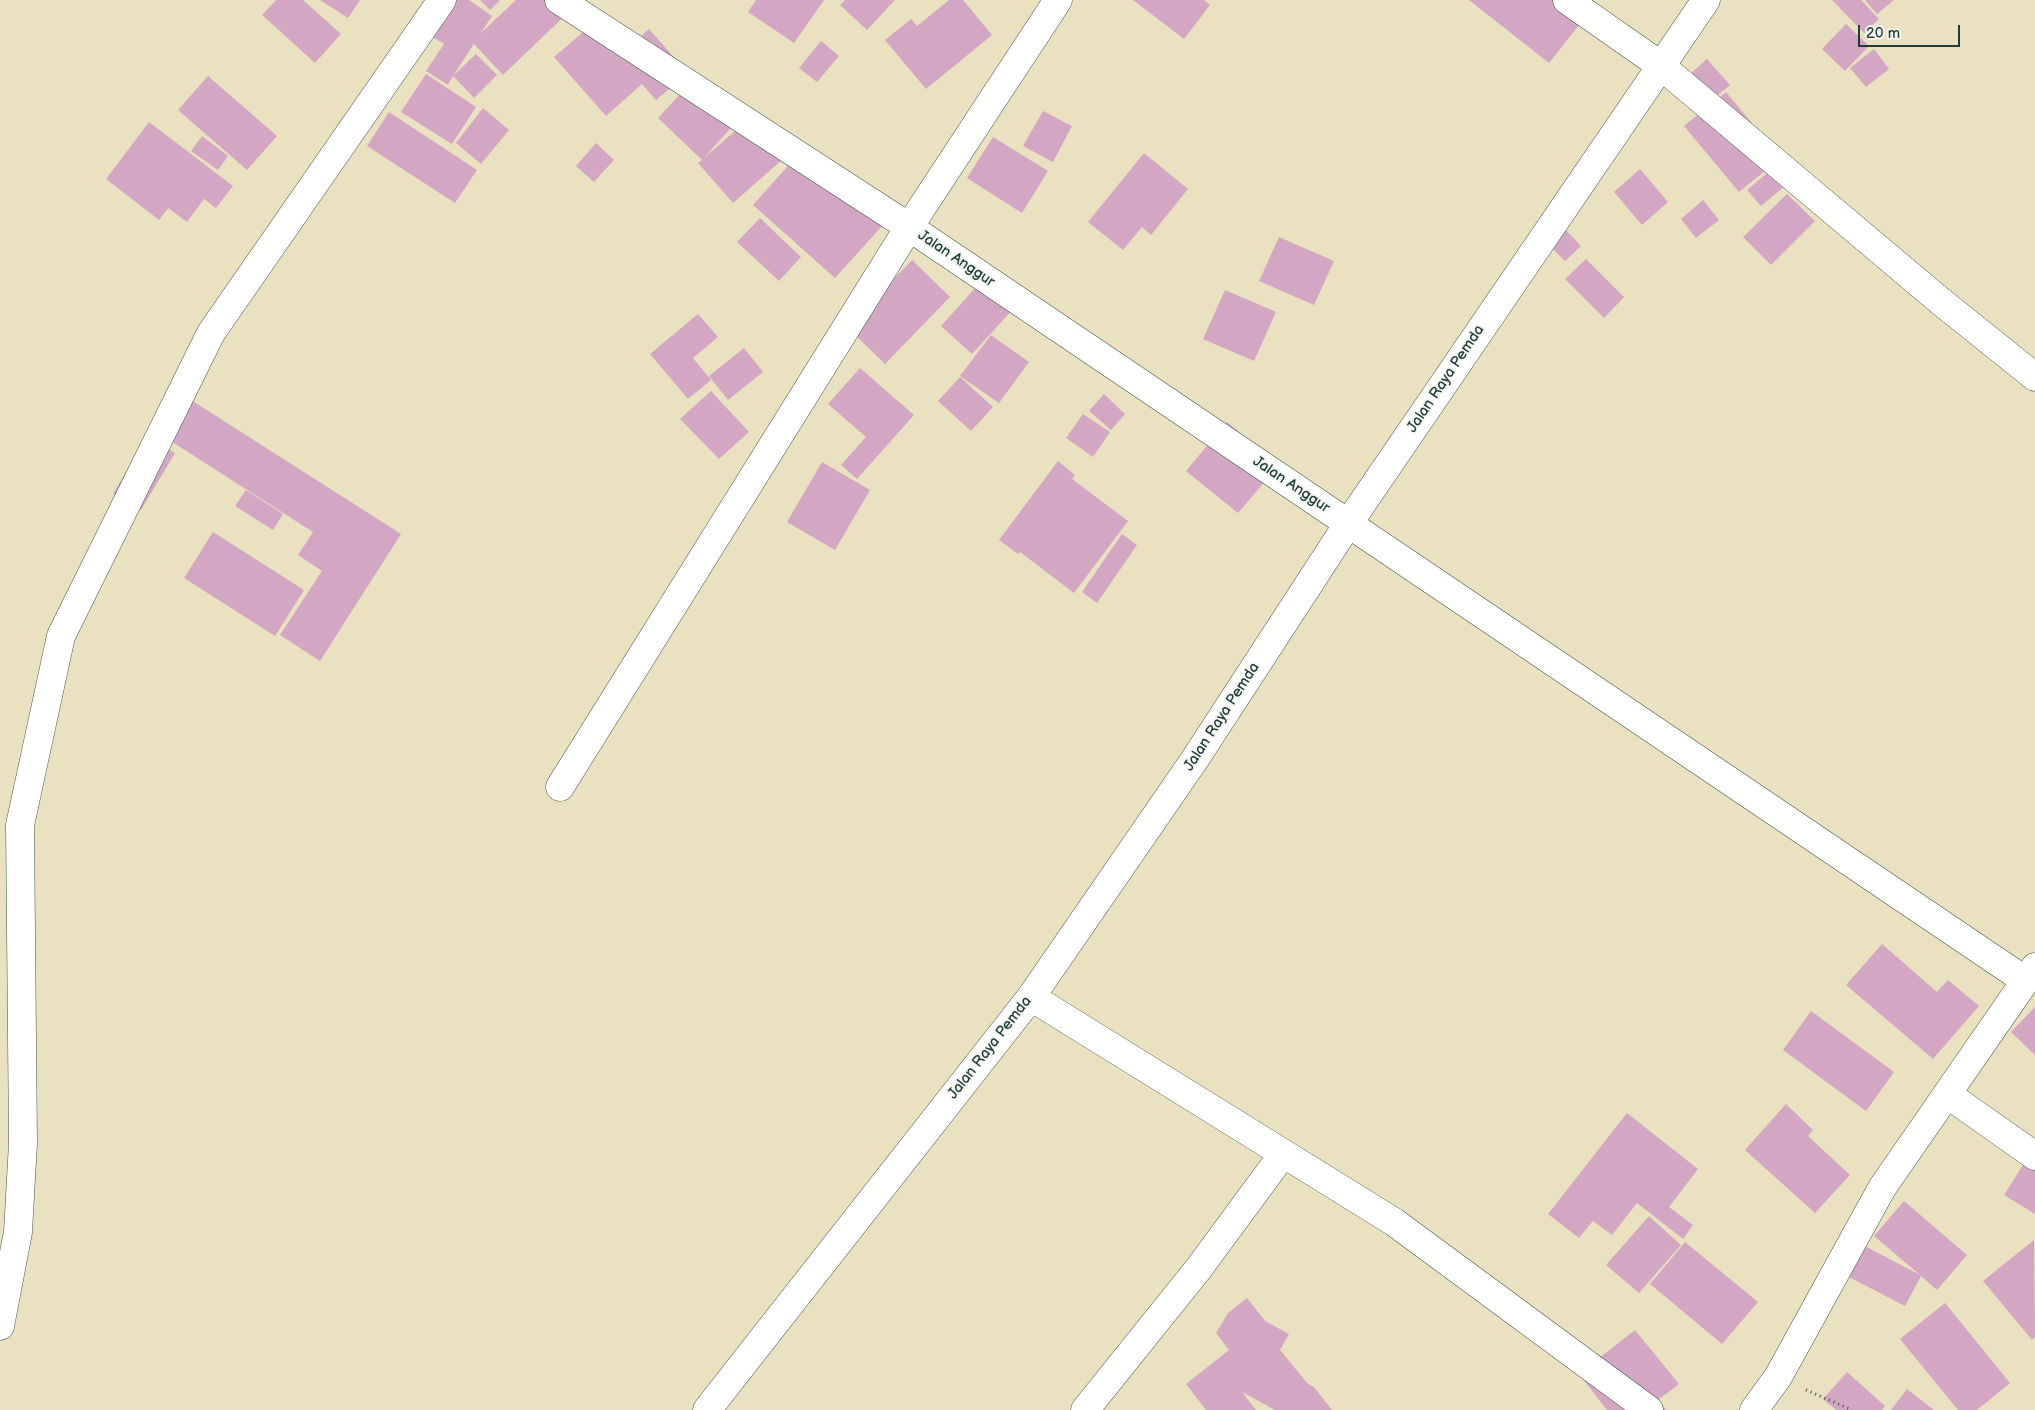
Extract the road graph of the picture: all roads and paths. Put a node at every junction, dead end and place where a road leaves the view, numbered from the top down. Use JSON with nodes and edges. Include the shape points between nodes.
{"nodes":[{"id":1,"x":442,"y":0,"type":"edge"},
{"id":2,"x":559,"y":0,"type":"edge"},
{"id":3,"x":1058,"y":0,"type":"edge"},
{"id":4,"x":1567,"y":0,"type":"edge"},
{"id":5,"x":1706,"y":0,"type":"edge"},
{"id":6,"x":1660,"y":65,"type":"junction"},
{"id":7,"x":909,"y":227,"type":"junction"},
{"id":8,"x":2035,"y":377,"type":"edge"},
{"id":9,"x":1348,"y":524,"type":"junction"},
{"id":10,"x":560,"y":787,"type":"dead end"},
{"id":11,"x":2031,"y":974,"type":"edge"},
{"id":12,"x":1030,"y":997,"type":"junction"},
{"id":13,"x":1947,"y":1094,"type":"junction"},
{"id":14,"x":1283,"y":1154,"type":"junction"},
{"id":15,"x":2035,"y":1156,"type":"edge"},
{"id":16,"x":0,"y":1326,"type":"edge"},
{"id":17,"x":1778,"y":1378,"type":"junction"},
{"id":18,"x":706,"y":1410,"type":"edge"},
{"id":19,"x":1085,"y":1410,"type":"edge"},
{"id":20,"x":1649,"y":1410,"type":"edge"},
{"id":21,"x":1754,"y":1410,"type":"edge"},
{"id":22,"x":1852,"y":1410,"type":"edge"}],
"edges":[{"from":1,"to":16,"type":"street","via":[[211,333],[60,636],[20,825],[22,1153],[18,1232]]},
{"from":2,"to":7,"type":"street","name":"Jalan Anggur"},
{"from":3,"to":7,"type":"street"},
{"from":4,"to":6,"type":"street"},
{"from":5,"to":6,"type":"street","name":"Jalan Raya Pemda"},
{"from":6,"to":8,"type":"street"},
{"from":6,"to":9,"type":"street","name":"Jalan Raya Pemda"},
{"from":7,"to":9,"type":"street","name":"Jalan Anggur"},
{"from":7,"to":10,"type":"street"},
{"from":9,"to":11,"type":"street","name":"Jalan Anggur"},
{"from":9,"to":12,"type":"street","name":"Jalan Raya Pemda","via":[[1195,759]]},
{"from":11,"to":13,"type":"street"},
{"from":12,"to":14,"type":"street"},
{"from":12,"to":18,"type":"street","name":"Jalan Raya Pemda"},
{"from":13,"to":15,"type":"street"},
{"from":13,"to":17,"type":"street","via":[[1882,1188]]},
{"from":14,"to":19,"type":"street","via":[[1199,1268]]},
{"from":14,"to":20,"type":"street","via":[[1394,1222]]},
{"from":17,"to":21,"type":"street"},
{"from":17,"to":22,"type":"path"}]}
